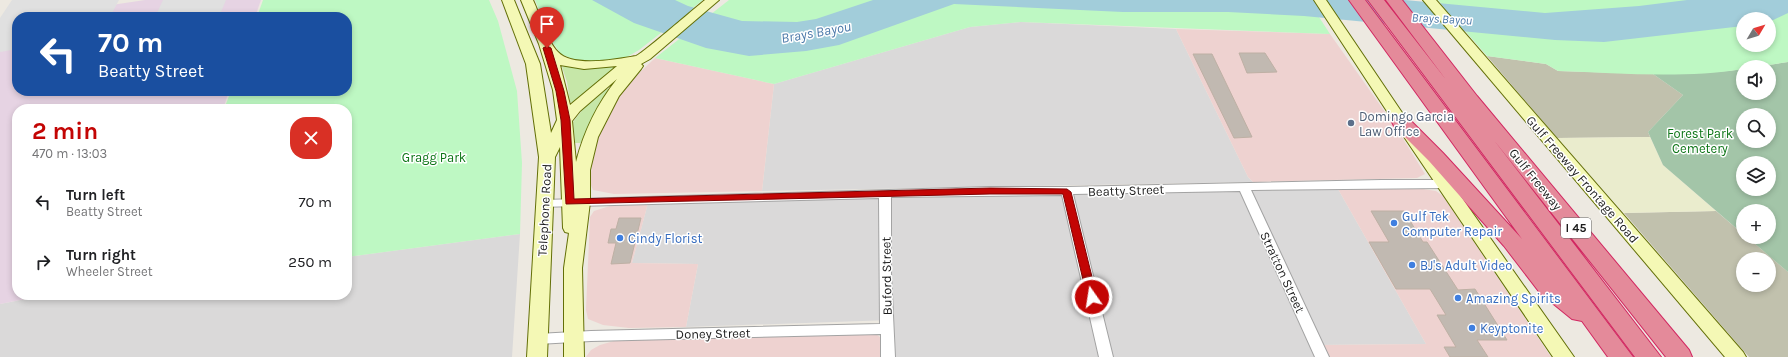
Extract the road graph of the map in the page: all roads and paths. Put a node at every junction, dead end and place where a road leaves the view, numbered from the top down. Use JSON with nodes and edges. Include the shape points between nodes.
{"nodes":[{"id":1,"x":508,"y":0,"type":"edge"},
{"id":2,"x":527,"y":0,"type":"edge"},
{"id":3,"x":713,"y":0,"type":"edge"},
{"id":4,"x":1320,"y":0,"type":"edge"},
{"id":5,"x":1357,"y":0,"type":"edge"},
{"id":6,"x":1376,"y":0,"type":"edge"},
{"id":7,"x":1394,"y":0,"type":"edge"},
{"id":8,"x":1429,"y":0,"type":"edge"},
{"id":9,"x":547,"y":48,"type":"junction"},
{"id":10,"x":644,"y":56,"type":"junction"},
{"id":11,"x":565,"y":120,"type":"junction"},
{"id":12,"x":1401,"y":122,"type":"junction"},
{"id":13,"x":547,"y":157,"type":"junction"},
{"id":14,"x":1445,"y":184,"type":"junction"},
{"id":15,"x":1243,"y":186,"type":"junction"},
{"id":16,"x":1067,"y":192,"type":"junction"},
{"id":17,"x":885,"y":195,"type":"junction"},
{"id":18,"x":576,"y":202,"type":"junction"},
{"id":19,"x":544,"y":204,"type":"junction"},
{"id":20,"x":887,"y":329,"type":"junction"},
{"id":21,"x":1602,"y":331,"type":"junction"},
{"id":22,"x":575,"y":336,"type":"junction"},
{"id":23,"x":538,"y":348,"type":"edge"},
{"id":24,"x":574,"y":357,"type":"edge"},
{"id":25,"x":888,"y":357,"type":"edge"},
{"id":26,"x":1106,"y":357,"type":"edge"},
{"id":27,"x":1322,"y":357,"type":"edge"},
{"id":28,"x":1564,"y":357,"type":"edge"},
{"id":29,"x":1621,"y":357,"type":"edge"},
{"id":30,"x":1649,"y":357,"type":"edge"},
{"id":31,"x":1680,"y":357,"type":"edge"},
{"id":32,"x":1736,"y":357,"type":"edge"}],
"edges":[{"from":1,"to":13,"type":"main road","via":[[533,64]]},
{"from":2,"to":9,"type":"main road"},
{"from":3,"to":10,"type":"main road","name":"Telephone Road"},
{"from":4,"to":12,"type":"main road"},
{"from":5,"to":21,"type":"highway"},
{"from":6,"to":30,"type":"highway","name":"Gulf Freeway"},
{"from":7,"to":31,"type":"highway","name":"Gulf Freeway","number":"I 45","via":[[1471,100]]},
{"from":8,"to":32,"type":"main road","name":"Gulf Freeway Frontage Road"},
{"from":9,"to":10,"type":"main road","via":[[558,59],[574,64],[598,65]]},
{"from":9,"to":11,"type":"main road","via":[[560,91]]},
{"from":10,"to":11,"type":"main road","name":"Telephone Road","via":[[619,71],[575,108]]},
{"from":10,"to":18,"type":"main road","name":"Telephone Road","via":[[612,95],[590,137]]},
{"from":11,"to":13,"type":"main road","name":"Telephone Road"},
{"from":11,"to":18,"type":"main road"},
{"from":12,"to":14,"type":"main road"},
{"from":12,"to":21,"type":"highway","via":[[1507,236],[1548,287]]},
{"from":13,"to":19,"type":"main road","name":"Telephone Road"},
{"from":14,"to":15,"type":"street","name":"Beatty Street"},
{"from":14,"to":28,"type":"main road"},
{"from":15,"to":16,"type":"street","name":"Beatty Street"},
{"from":15,"to":27,"type":"street","name":"Stratton Street"},
{"from":16,"to":17,"type":"street","name":"Beatty Street","via":[[990,191]]},
{"from":16,"to":26,"type":"street"},
{"from":17,"to":18,"type":"street","name":"Beatty Street"},
{"from":17,"to":20,"type":"street","name":"Buford Street"},
{"from":18,"to":19,"type":"street","name":"Beatty Street"},
{"from":18,"to":22,"type":"main road","via":[[573,268]]},
{"from":19,"to":23,"type":"main road","name":"Telephone Road"},
{"from":20,"to":22,"type":"street","name":"Doney Street"},
{"from":20,"to":25,"type":"street","name":"Buford Street"},
{"from":21,"to":29,"type":"highway"},
{"from":22,"to":23,"type":"street","name":"Doney Street"},
{"from":22,"to":24,"type":"main road"}]}
